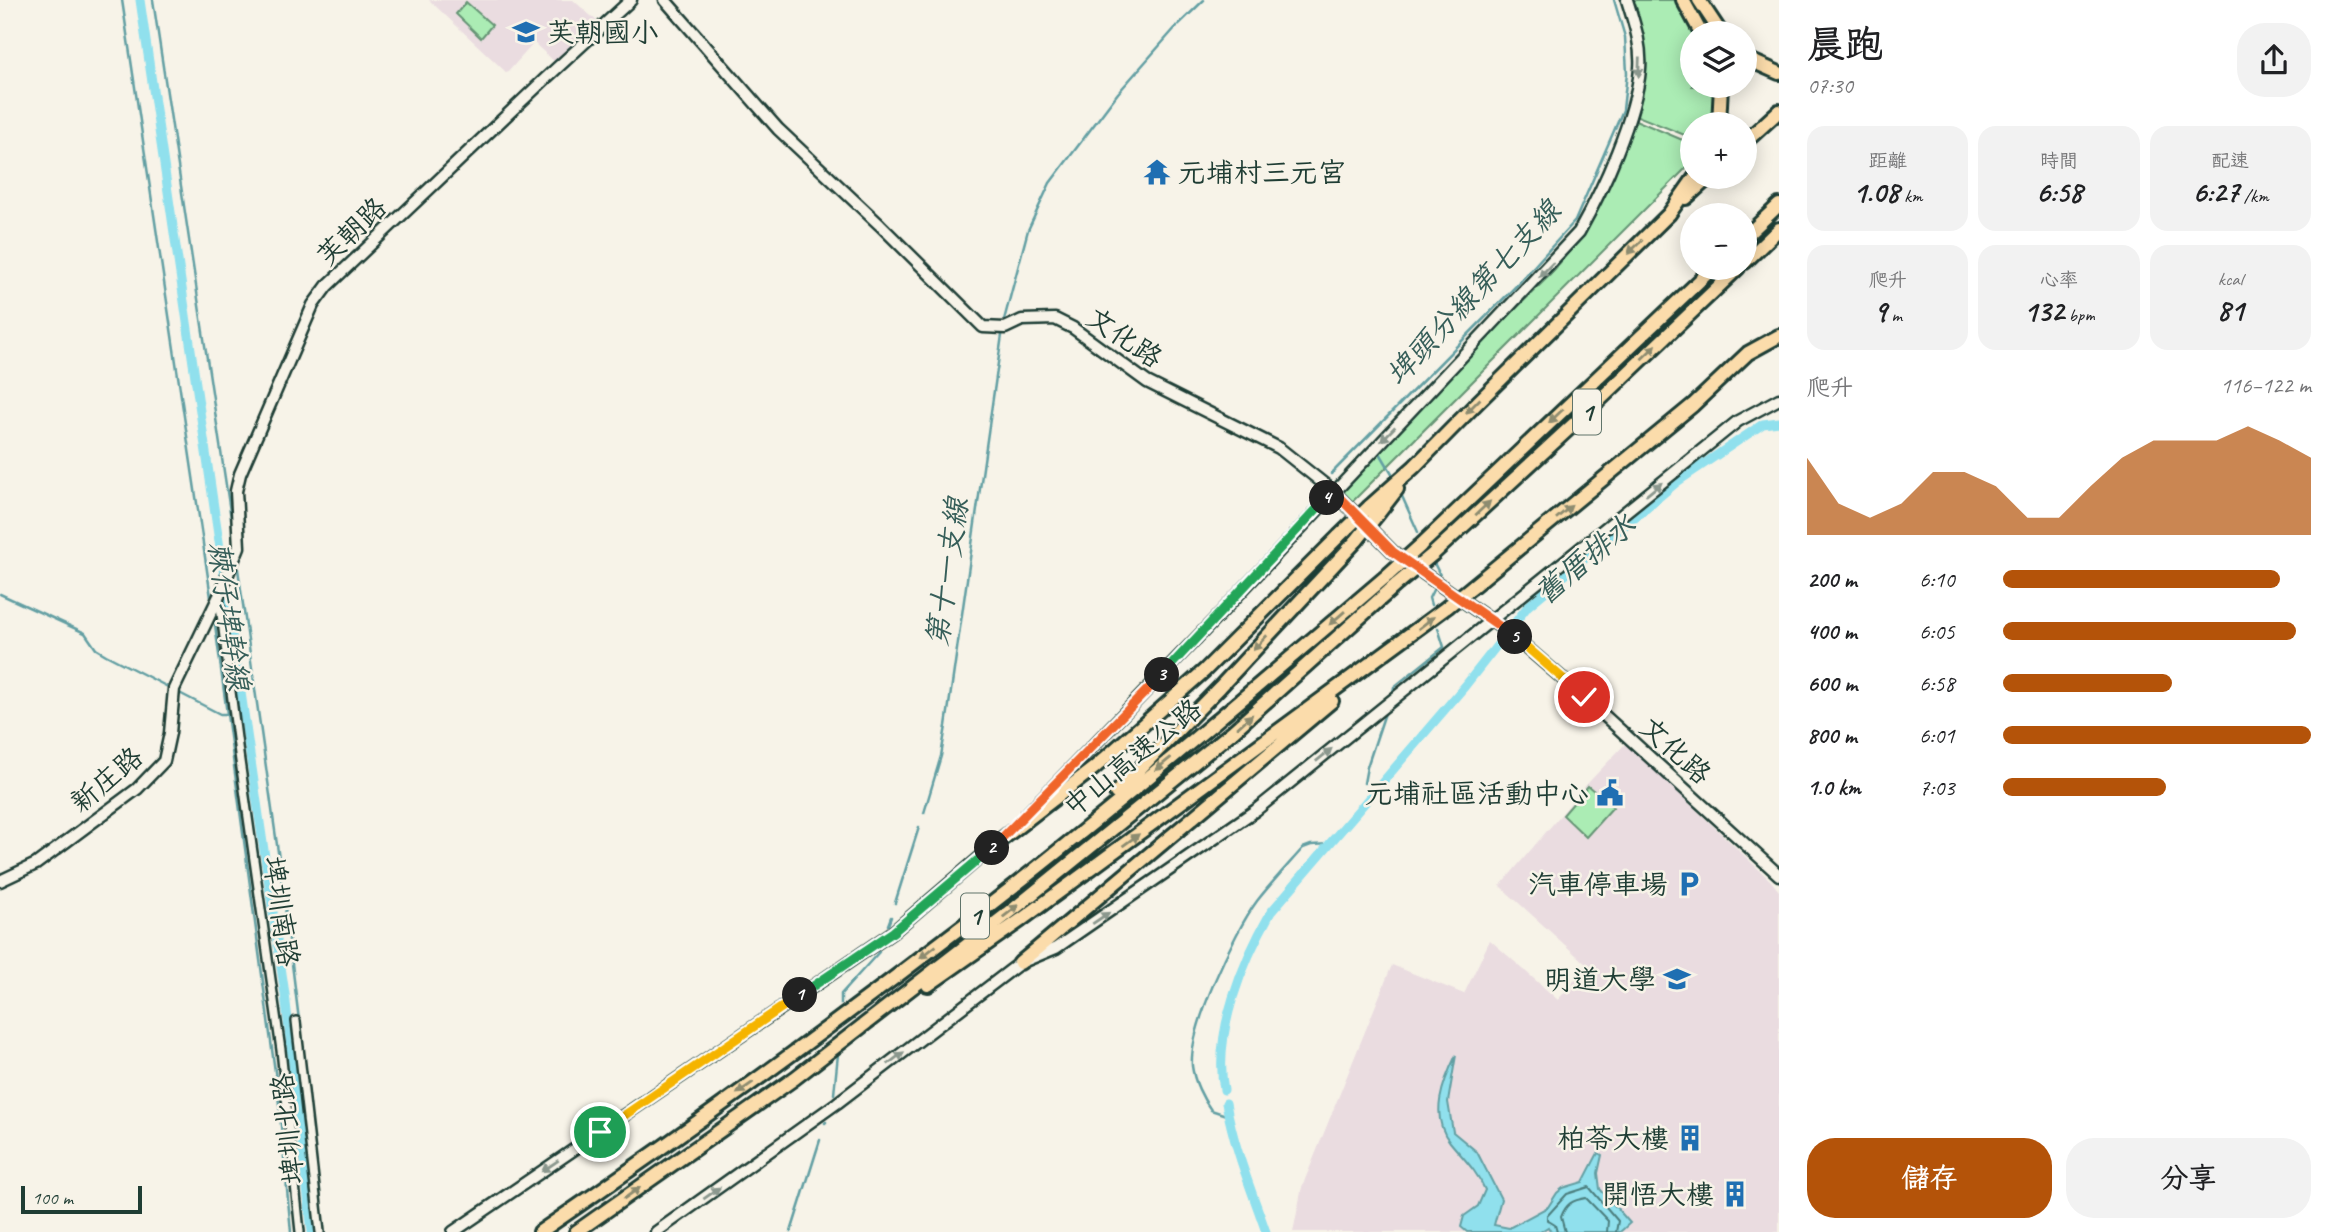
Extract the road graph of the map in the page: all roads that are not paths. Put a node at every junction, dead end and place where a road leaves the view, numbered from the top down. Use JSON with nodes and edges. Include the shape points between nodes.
{"nodes":[{"id":1,"x":631,"y":0,"type":"edge"},
{"id":2,"x":665,"y":0,"type":"edge"},
{"id":3,"x":1627,"y":0,"type":"edge"},
{"id":4,"x":1683,"y":0,"type":"edge"},
{"id":5,"x":1699,"y":0,"type":"edge"},
{"id":6,"x":1694,"y":21,"type":"edge"},
{"id":7,"x":1713,"y":21,"type":"edge"},
{"id":8,"x":1757,"y":63,"type":"edge"},
{"id":9,"x":1779,"y":72,"type":"edge"},
{"id":10,"x":1779,"y":111,"type":"edge"},
{"id":11,"x":1757,"y":131,"type":"edge"},
{"id":12,"x":1687,"y":189,"type":"edge"},
{"id":13,"x":1696,"y":189,"type":"edge"},
{"id":14,"x":1779,"y":205,"type":"edge"},
{"id":15,"x":1669,"y":214,"type":"junction"},
{"id":16,"x":1757,"y":226,"type":"edge"},
{"id":17,"x":1779,"y":229,"type":"edge"},
{"id":18,"x":1757,"y":250,"type":"edge"},
{"id":19,"x":1700,"y":280,"type":"edge"},
{"id":20,"x":1725,"y":280,"type":"edge"},
{"id":21,"x":1779,"y":326,"type":"edge"},
{"id":22,"x":1779,"y":336,"type":"edge"},
{"id":23,"x":1748,"y":354,"type":"junction"},
{"id":24,"x":1779,"y":399,"type":"edge"},
{"id":25,"x":1333,"y":491,"type":"junction"},
{"id":26,"x":1373,"y":511,"type":"junction"},
{"id":27,"x":1393,"y":579,"type":"junction"},
{"id":28,"x":219,"y":596,"type":"junction"},
{"id":29,"x":1495,"y":622,"type":"junction"},
{"id":30,"x":1404,"y":640,"type":"junction"},
{"id":31,"x":1002,"y":839,"type":"junction"},
{"id":32,"x":1779,"y":875,"type":"edge"},
{"id":33,"x":0,"y":881,"type":"edge"},
{"id":34,"x":958,"y":930,"type":"junction"},
{"id":35,"x":1020,"y":963,"type":"junction"},
{"id":36,"x":296,"y":1021,"type":"dead end"},
{"id":37,"x":796,"y":1077,"type":"junction"},
{"id":38,"x":300,"y":1232,"type":"edge"},
{"id":39,"x":320,"y":1232,"type":"edge"},
{"id":40,"x":453,"y":1232,"type":"edge"},
{"id":41,"x":540,"y":1232,"type":"edge"},
{"id":42,"x":576,"y":1232,"type":"edge"},
{"id":43,"x":656,"y":1232,"type":"edge"}],
"edges":[{"from":1,"to":28,"type":"street","name":"芙朝路","via":[[327,286],[313,305],[240,474],[236,491],[239,547]]},
{"from":2,"to":25,"type":"street","name":"文化路","via":[[778,129],[983,327],[1055,319],[1147,382],[1279,448]]},
{"from":3,"to":25,"type":"street","one_way":true,"via":[[1638,37],[1637,91],[1579,232]]},
{"from":4,"to":6,"type":"highway"},
{"from":5,"to":7,"type":"highway"},
{"from":8,"to":9,"type":"highway"},
{"from":10,"to":11,"type":"highway"},
{"from":12,"to":15,"type":"highway"},
{"from":13,"to":15,"type":"highway"},
{"from":14,"to":16,"type":"highway"},
{"from":15,"to":26,"type":"highway","one_way":true,"via":[[1476,402]]},
{"from":17,"to":18,"type":"highway"},
{"from":19,"to":27,"type":"highway","name":"中山高速公路","number":"1","one_way":true,"bridge":true,"via":[[1420,546]]},
{"from":27,"to":20,"type":"highway","name":"中山高速公路","number":"1","one_way":true,"bridge":true,"via":[[1433,554]]},
{"from":21,"to":23,"type":"highway"},
{"from":22,"to":23,"type":"highway"},
{"from":30,"to":23,"type":"highway","one_way":true,"bridge":true,"via":[[1693,405]]},
{"from":29,"to":24,"type":"street","one_way":true,"via":[[1738,421]]},
{"from":25,"to":29,"type":"street","name":"文化路","via":[[1393,552]]},
{"from":25,"to":31,"type":"street"},
{"from":26,"to":31,"type":"highway","bridge":true,"via":[[1339,536],[1204,671],[1094,768]]},
{"from":26,"to":34,"type":"highway","one_way":true,"bridge":true,"via":[[1357,540],[1098,811]]},
{"from":27,"to":34,"type":"highway","name":"中山高速公路","number":"1","one_way":true},
{"from":37,"to":27,"type":"highway","name":"中山高速公路","number":"1","one_way":true,"via":[[1232,732]]},
{"from":28,"to":33,"type":"street","name":"新庄路","via":[[174,689],[164,761],[136,789],[36,864]]},
{"from":28,"to":38,"type":"street","name":"埤圳南路","via":[[281,1050]]},
{"from":29,"to":32,"type":"street","name":"文化路"},
{"from":35,"to":29,"type":"street","one_way":true,"via":[[1056,948],[1256,810]]},
{"from":30,"to":35,"type":"highway"},
{"from":37,"to":30,"type":"highway","one_way":true,"via":[[1021,920]]},
{"from":31,"to":40,"type":"street","one_way":true,"via":[[893,932]]},
{"from":34,"to":41,"type":"highway","name":"中山高速公路","number":"1","one_way":true,"via":[[783,1062]]},
{"from":43,"to":35,"type":"street","one_way":true,"via":[[837,1103]]},
{"from":36,"to":39,"type":"street","name":"埤圳北路"},
{"from":42,"to":37,"type":"highway","name":"中山高速公路","number":"1","one_way":true}]}
